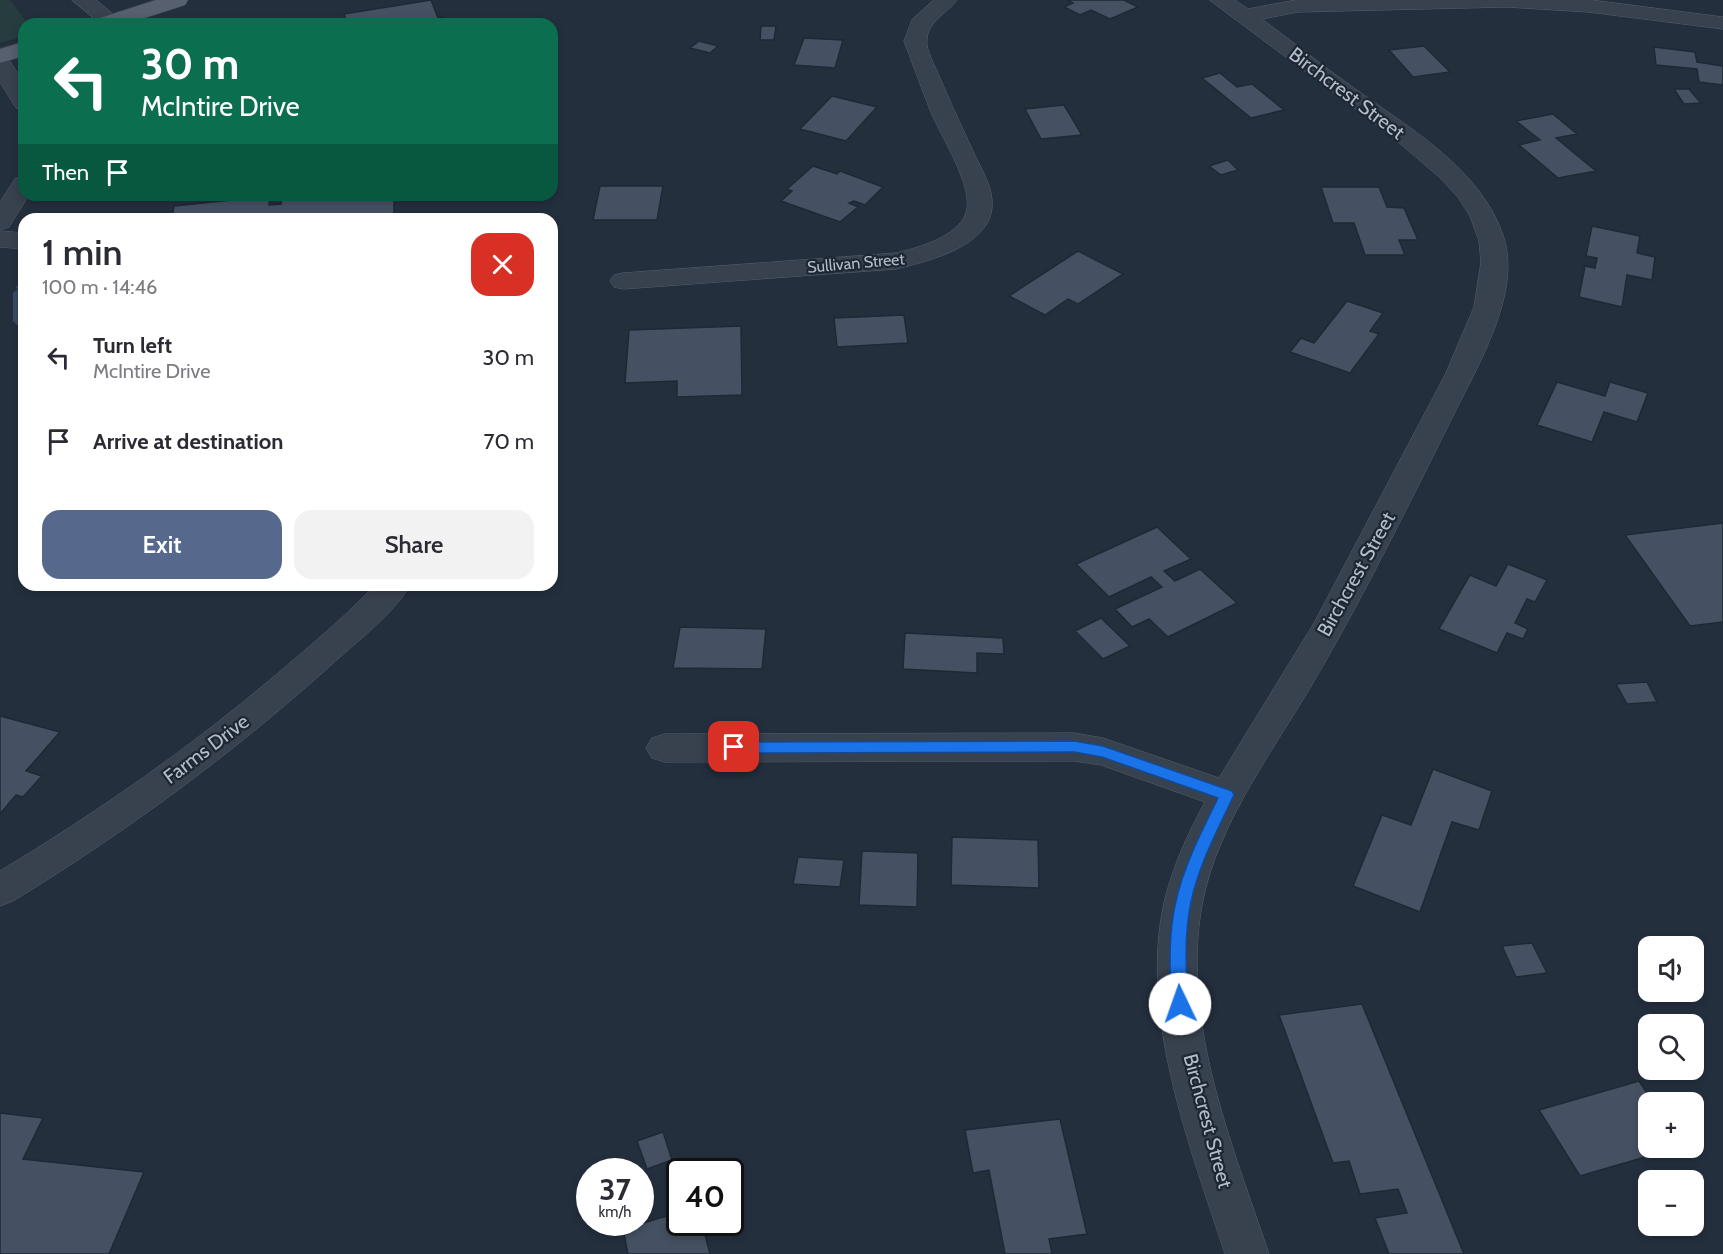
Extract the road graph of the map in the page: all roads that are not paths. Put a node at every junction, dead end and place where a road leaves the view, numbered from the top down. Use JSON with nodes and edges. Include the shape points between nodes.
{"nodes":[{"id":1,"x":82,"y":0,"type":"edge"},
{"id":2,"x":177,"y":0,"type":"edge"},
{"id":3,"x":946,"y":0,"type":"edge"},
{"id":4,"x":1233,"y":8,"type":"edge"},
{"id":5,"x":103,"y":18,"type":"edge"},
{"id":6,"x":124,"y":18,"type":"edge"},
{"id":7,"x":1723,"y":23,"type":"edge"},
{"id":8,"x":18,"y":51,"type":"edge"},
{"id":9,"x":0,"y":56,"type":"edge"},
{"id":10,"x":0,"y":63,"type":"edge"},
{"id":11,"x":18,"y":94,"type":"edge"},
{"id":12,"x":18,"y":194,"type":"edge"},
{"id":13,"x":0,"y":222,"type":"edge"},
{"id":14,"x":0,"y":239,"type":"edge"},
{"id":15,"x":18,"y":240,"type":"edge"},
{"id":16,"x":623,"y":281,"type":"dead end"},
{"id":17,"x":388,"y":591,"type":"edge"},
{"id":18,"x":664,"y":748,"type":"dead end"},
{"id":19,"x":1227,"y":795,"type":"junction"},
{"id":20,"x":0,"y":890,"type":"edge"},
{"id":21,"x":1246,"y":1254,"type":"edge"}],
"edges":[{"from":1,"to":5,"type":"street"},
{"from":2,"to":6,"type":"main road"},
{"from":3,"to":16,"type":"street","name":"Sullivan Street","via":[[920,25],[915,41],[980,199],[976,218],[962,235],[929,253],[896,261]]},
{"from":4,"to":7,"type":"street","via":[[1489,1],[1588,6]]},
{"from":4,"to":19,"type":"street","name":"Birchcrest Street","via":[[1407,137],[1454,178],[1488,229],[1494,265],[1482,322],[1381,531]]},
{"from":8,"to":9,"type":"main road"},
{"from":10,"to":11,"type":"street"},
{"from":12,"to":13,"type":"street"},
{"from":14,"to":15,"type":"street"},
{"from":17,"to":20,"type":"street","name":"Farms Drive","via":[[224,737],[140,799]]},
{"from":18,"to":19,"type":"street","via":[[1074,747],[1103,752]]},
{"from":19,"to":21,"type":"street","name":"Birchcrest Street","via":[[1186,893],[1177,961],[1190,1055]]}]}
